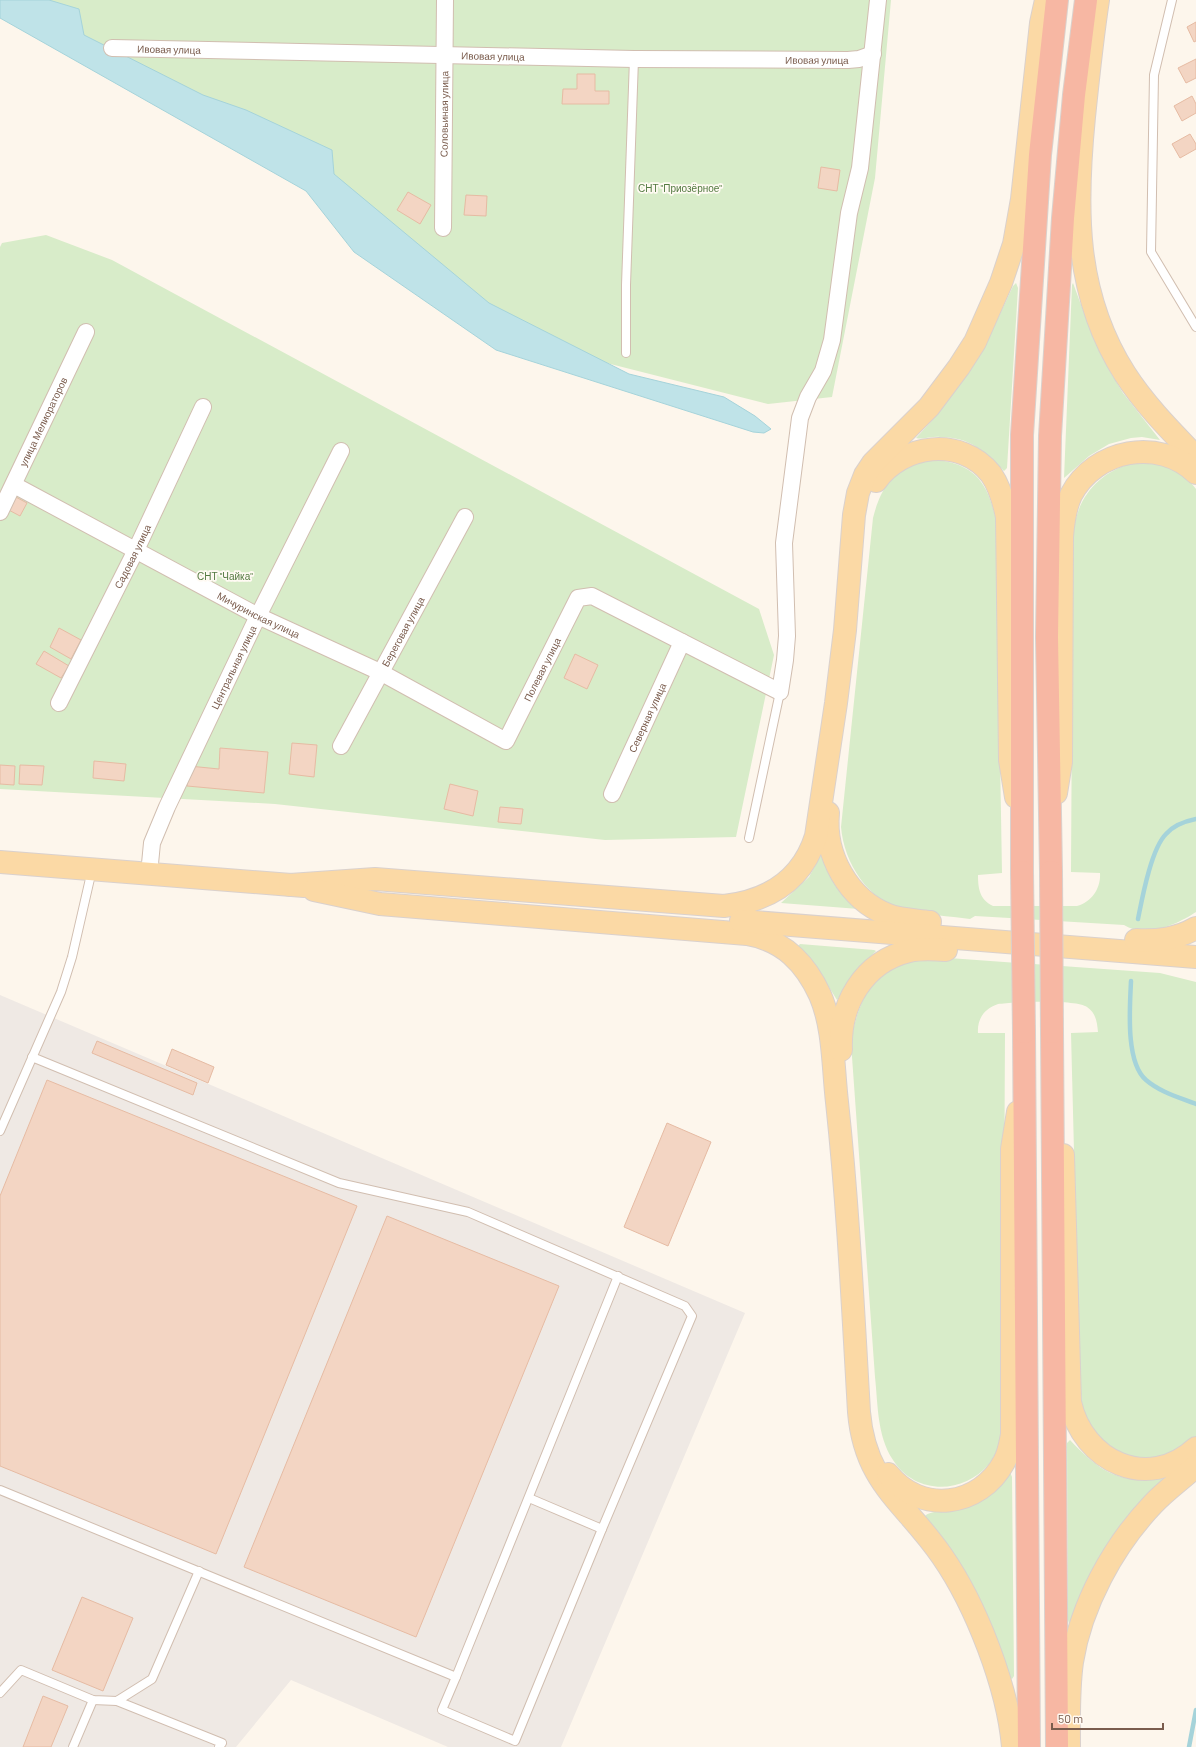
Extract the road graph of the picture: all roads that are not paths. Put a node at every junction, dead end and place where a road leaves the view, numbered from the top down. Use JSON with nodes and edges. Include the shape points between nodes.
{"nodes":[{"id":1,"x":445,"y":0,"type":"edge"},
{"id":2,"x":878,"y":0,"type":"edge"},
{"id":3,"x":1045,"y":0,"type":"edge"},
{"id":4,"x":1057,"y":0,"type":"edge"},
{"id":5,"x":1086,"y":0,"type":"edge"},
{"id":6,"x":1098,"y":0,"type":"edge"},
{"id":7,"x":1172,"y":0,"type":"edge"},
{"id":8,"x":1040,"y":22,"type":"junction"},
{"id":9,"x":112,"y":48,"type":"dead end"},
{"id":10,"x":873,"y":54,"type":"junction"},
{"id":11,"x":444,"y":55,"type":"junction"},
{"id":12,"x":634,"y":59,"type":"junction"},
{"id":13,"x":1047,"y":88,"type":"junction"},
{"id":14,"x":443,"y":228,"type":"dead end"},
{"id":15,"x":1196,"y":327,"type":"edge"},
{"id":16,"x":86,"y":332,"type":"dead end"},
{"id":17,"x":626,"y":353,"type":"dead end"},
{"id":18,"x":203,"y":407,"type":"dead end"},
{"id":19,"x":342,"y":451,"type":"dead end"},
{"id":20,"x":1196,"y":457,"type":"edge"},
{"id":21,"x":1196,"y":473,"type":"edge"},
{"id":22,"x":14,"y":485,"type":"junction"},
{"id":23,"x":0,"y":512,"type":"edge"},
{"id":24,"x":465,"y":517,"type":"dead end"},
{"id":25,"x":136,"y":550,"type":"junction"},
{"id":26,"x":258,"y":616,"type":"junction"},
{"id":27,"x":845,"y":630,"type":"junction"},
{"id":28,"x":682,"y":642,"type":"junction"},
{"id":29,"x":380,"y":672,"type":"junction"},
{"id":30,"x":780,"y":692,"type":"junction"},
{"id":31,"x":59,"y":703,"type":"dead end"},
{"id":32,"x":836,"y":704,"type":"junction"},
{"id":33,"x":506,"y":740,"type":"joint"},
{"id":34,"x":341,"y":746,"type":"dead end"},
{"id":35,"x":612,"y":794,"type":"dead end"},
{"id":36,"x":1022,"y":833,"type":"junction"},
{"id":37,"x":1051,"y":834,"type":"junction"},
{"id":38,"x":749,"y":838,"type":"dead end"},
{"id":39,"x":0,"y":862,"type":"edge"},
{"id":40,"x":93,"y":869,"type":"junction"},
{"id":41,"x":149,"y":874,"type":"junction"},
{"id":42,"x":290,"y":885,"type":"junction"},
{"id":43,"x":1196,"y":928,"type":"edge"},
{"id":44,"x":1004,"y":942,"type":"junction"},
{"id":45,"x":1080,"y":948,"type":"junction"},
{"id":46,"x":1196,"y":957,"type":"edge"},
{"id":47,"x":1196,"y":973,"type":"edge"},
{"id":48,"x":32,"y":1058,"type":"junction"},
{"id":49,"x":1052,"y":1072,"type":"junction"},
{"id":50,"x":1024,"y":1073,"type":"junction"},
{"id":51,"x":0,"y":1131,"type":"edge"},
{"id":52,"x":842,"y":1155,"type":"junction"},
{"id":53,"x":618,"y":1276,"type":"junction"},
{"id":54,"x":851,"y":1276,"type":"junction"},
{"id":55,"x":1196,"y":1448,"type":"edge"},
{"id":56,"x":1196,"y":1466,"type":"edge"},
{"id":57,"x":0,"y":1490,"type":"edge"},
{"id":58,"x":529,"y":1498,"type":"junction"},
{"id":59,"x":602,"y":1529,"type":"junction"},
{"id":60,"x":199,"y":1571,"type":"junction"},
{"id":61,"x":456,"y":1677,"type":"junction"},
{"id":62,"x":0,"y":1693,"type":"edge"},
{"id":63,"x":93,"y":1700,"type":"junction"},
{"id":64,"x":117,"y":1701,"type":"junction"},
{"id":65,"x":72,"y":1747,"type":"edge"},
{"id":66,"x":219,"y":1747,"type":"edge"},
{"id":67,"x":1013,"y":1747,"type":"edge"},
{"id":68,"x":1029,"y":1747,"type":"edge"},
{"id":69,"x":1057,"y":1747,"type":"edge"},
{"id":70,"x":1069,"y":1747,"type":"edge"}],
"edges":[{"from":1,"to":11,"type":"street","name":"Соловьиная улица"},
{"from":2,"to":10,"type":"street"},
{"from":3,"to":8,"type":"main road"},
{"from":4,"to":13,"type":"highway"},
{"from":5,"to":37,"type":"highway","via":[[1074,95],[1064,211],[1050,436],[1047,637]]},
{"from":6,"to":20,"type":"main road","via":[[1079,167],[1079,232],[1088,287],[1106,337],[1125,374],[1150,407]]},
{"from":7,"to":15,"type":"lane","via":[[1154,75],[1151,252]]},
{"from":8,"to":13,"type":"street"},
{"from":8,"to":27,"type":"main road","via":[[1022,199],[1009,262],[986,319],[959,367],[929,407],[873,464],[863,480],[854,516]]},
{"from":9,"to":11,"type":"street","name":"Ивовая улица"},
{"from":10,"to":12,"type":"street","name":"Ивовая улица","via":[[848,60]]},
{"from":10,"to":30,"type":"street","via":[[860,168],[849,212],[832,340],[823,371],[808,397],[800,418],[784,543],[787,636]]},
{"from":11,"to":12,"type":"street","name":"Ивовая улица"},
{"from":11,"to":14,"type":"street","name":"Соловьиная улица"},
{"from":12,"to":17,"type":"lane"},
{"from":13,"to":36,"type":"highway","via":[[1022,435]]},
{"from":16,"to":22,"type":"street","name":"улица Мелиораторов"},
{"from":18,"to":25,"type":"street","name":"Садовая улица"},
{"from":19,"to":26,"type":"street","name":"Центральная улица"},
{"from":21,"to":37,"type":"main road","via":[[1183,462],[1170,456],[1154,452],[1127,452],[1101,464],[1079,484],[1072,495],[1065,515],[1062,537],[1060,762]]},
{"from":22,"to":23,"type":"street","name":"улица Мелиораторов"},
{"from":22,"to":25,"type":"street","name":"Мичуринская улица"},
{"from":24,"to":29,"type":"street","name":"Береговая улица"},
{"from":25,"to":26,"type":"street","name":"Мичуринская улица"},
{"from":25,"to":31,"type":"street","name":"Садовая улица"},
{"from":26,"to":29,"type":"street","name":"Мичуринская улица"},
{"from":26,"to":41,"type":"street","name":"Центральная улица","via":[[166,807],[152,843]]},
{"from":27,"to":32,"type":"main road"},
{"from":27,"to":36,"type":"main road","via":[[865,508],[878,479],[896,461],[922,450],[942,449],[959,452],[981,465],[1001,492],[1007,517],[1010,760]]},
{"from":28,"to":30,"type":"street"},
{"from":28,"to":33,"type":"street","name":"Полевая улица","via":[[592,596],[578,598]]},
{"from":28,"to":35,"type":"street","name":"Северная улица"},
{"from":29,"to":33,"type":"street","name":"Мичуринская улица"},
{"from":29,"to":34,"type":"street","name":"Береговая улица"},
{"from":30,"to":38,"type":"lane"},
{"from":32,"to":42,"type":"main road","via":[[813,846],[788,881],[759,899],[724,906],[375,879]]},
{"from":32,"to":44,"type":"main road","via":[[827,820],[832,851],[848,885],[866,903],[888,915],[957,925]]},
{"from":36,"to":50,"type":"highway","bridge":true},
{"from":37,"to":49,"type":"highway","bridge":true},
{"from":39,"to":40,"type":"main road"},
{"from":40,"to":41,"type":"main road"},
{"from":40,"to":48,"type":"lane","via":[[64,985]]},
{"from":41,"to":42,"type":"main road"},
{"from":42,"to":44,"type":"main road"},
{"from":42,"to":52,"type":"main road","via":[[380,904],[747,934],[773,941],[792,955],[804,969],[813,981],[826,1011]]},
{"from":43,"to":45,"type":"main road","via":[[1183,935],[1158,941],[1120,940]]},
{"from":44,"to":45,"type":"main road"},
{"from":44,"to":52,"type":"main road","via":[[956,950],[925,949],[900,954],[877,966],[858,986],[846,1005],[841,1027],[844,1111]]},
{"from":45,"to":46,"type":"main road"},
{"from":45,"to":47,"type":"main road","via":[[1120,962]]},
{"from":48,"to":51,"type":"lane"},
{"from":48,"to":53,"type":"lane","via":[[339,1183],[468,1212]]},
{"from":49,"to":55,"type":"main road","via":[[1063,1147],[1070,1402],[1074,1420],[1083,1436],[1100,1454],[1125,1466],[1162,1466],[1182,1458]]},
{"from":49,"to":69,"type":"highway"},
{"from":50,"to":54,"type":"main road","via":[[1012,1149],[1012,1435],[1000,1469],[975,1492],[946,1500],[922,1499],[902,1488],[886,1470],[876,1450],[869,1423],[859,1318]]},
{"from":50,"to":68,"type":"highway"},
{"from":52,"to":54,"type":"main road"},
{"from":53,"to":58,"type":"lane"},
{"from":53,"to":59,"type":"lane","via":[[685,1306],[692,1316]]},
{"from":54,"to":67,"type":"main road","via":[[860,1428],[867,1453],[881,1481],[941,1555],[967,1598],[1002,1690]]},
{"from":56,"to":70,"type":"main road","via":[[1157,1499],[1143,1515],[1121,1545],[1095,1591],[1083,1620],[1073,1661]]},
{"from":57,"to":60,"type":"lane"},
{"from":58,"to":59,"type":"lane"},
{"from":58,"to":61,"type":"lane"},
{"from":59,"to":61,"type":"lane","via":[[515,1741],[442,1710]]},
{"from":60,"to":61,"type":"lane"},
{"from":60,"to":64,"type":"lane","via":[[152,1679]]},
{"from":62,"to":63,"type":"lane","via":[[21,1670]]},
{"from":63,"to":64,"type":"lane"},
{"from":63,"to":65,"type":"lane"},
{"from":64,"to":66,"type":"lane","via":[[222,1743]]}]}
